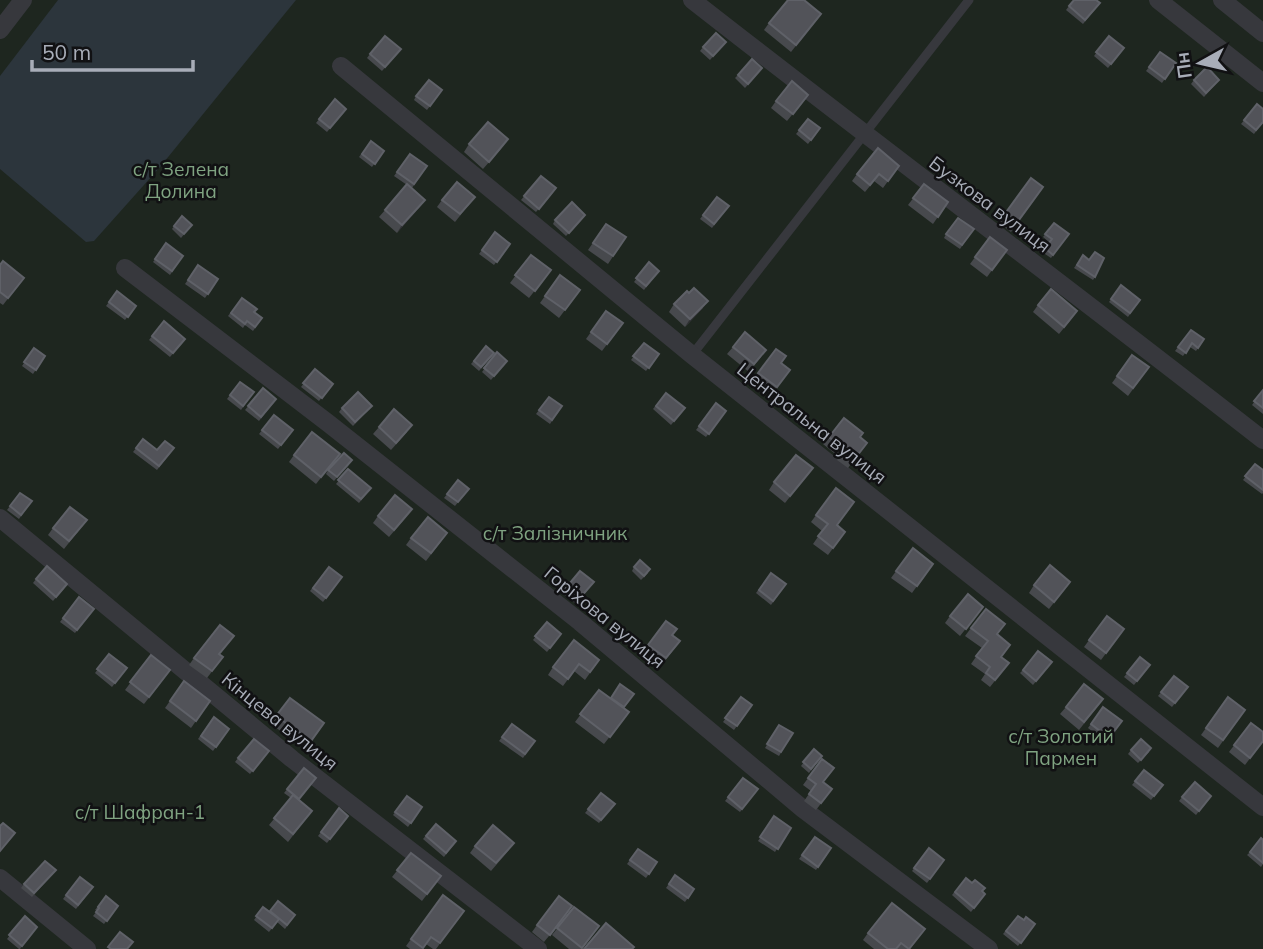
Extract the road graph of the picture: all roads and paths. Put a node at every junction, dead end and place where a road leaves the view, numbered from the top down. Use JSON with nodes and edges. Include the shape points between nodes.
{"nodes":[{"id":1,"x":23,"y":0,"type":"edge"},
{"id":2,"x":692,"y":0,"type":"edge"},
{"id":3,"x":969,"y":0,"type":"edge"},
{"id":4,"x":1158,"y":0,"type":"edge"},
{"id":5,"x":1222,"y":0,"type":"edge"},
{"id":6,"x":0,"y":30,"type":"edge"},
{"id":7,"x":1263,"y":33,"type":"edge"},
{"id":8,"x":341,"y":66,"type":"dead end"},
{"id":9,"x":1263,"y":83,"type":"edge"},
{"id":10,"x":864,"y":135,"type":"junction"},
{"id":11,"x":125,"y":268,"type":"dead end"},
{"id":12,"x":692,"y":355,"type":"junction"},
{"id":13,"x":1263,"y":440,"type":"edge"},
{"id":14,"x":0,"y":518,"type":"edge"},
{"id":15,"x":1263,"y":807,"type":"edge"},
{"id":16,"x":0,"y":878,"type":"edge"},
{"id":17,"x":88,"y":949,"type":"edge"},
{"id":18,"x":538,"y":949,"type":"edge"},
{"id":19,"x":989,"y":949,"type":"edge"}],
"edges":[{"from":1,"to":6,"type":"street"},
{"from":2,"to":10,"type":"street","name":"Бузкова вулиця"},
{"from":3,"to":10,"type":"lane"},
{"from":4,"to":9,"type":"street"},
{"from":5,"to":7,"type":"street"},
{"from":8,"to":12,"type":"street","name":"Центральна вулиця"},
{"from":10,"to":12,"type":"lane"},
{"from":10,"to":13,"type":"street","name":"Бузкова вулиця"},
{"from":11,"to":19,"type":"street","name":"Горіхова вулиця","via":[[580,622],[803,810]]},
{"from":12,"to":15,"type":"street","name":"Центральна вулиця"},
{"from":14,"to":18,"type":"street","name":"Кінцева вулиця","via":[[292,759]]},
{"from":16,"to":17,"type":"street"}]}
